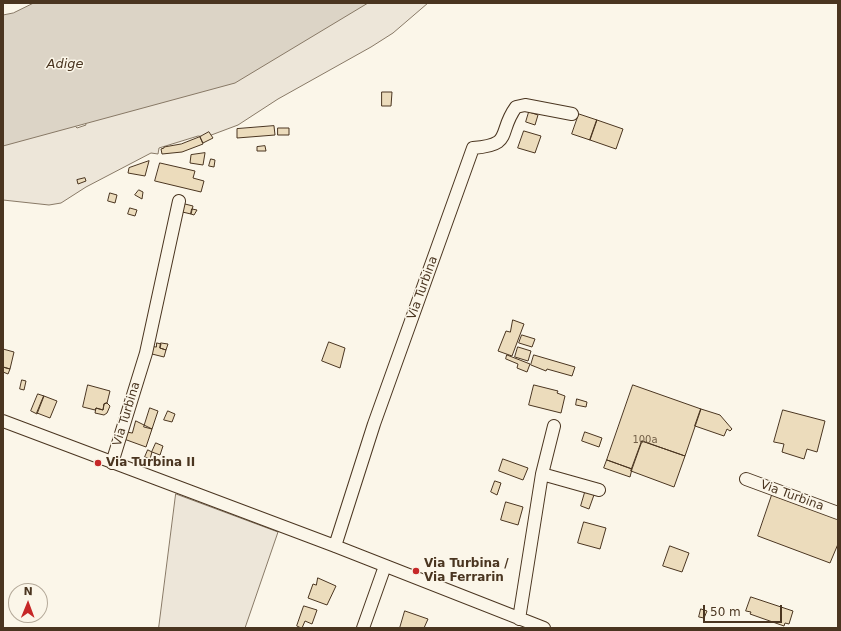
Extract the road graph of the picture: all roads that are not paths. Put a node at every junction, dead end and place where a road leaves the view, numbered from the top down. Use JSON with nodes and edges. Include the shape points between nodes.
{"nodes":[{"id":1,"x":572,"y":114,"type":"dead end"},
{"id":2,"x":179,"y":201,"type":"dead end"},
{"id":3,"x":3,"y":421,"type":"edge"},
{"id":4,"x":554,"y":426,"type":"dead end"},
{"id":5,"x":112,"y":463,"type":"junction"},
{"id":6,"x":542,"y":474,"type":"junction"},
{"id":7,"x":746,"y":479,"type":"dead end"},
{"id":8,"x":599,"y":490,"type":"dead end"},
{"id":9,"x":838,"y":513,"type":"edge"},
{"id":10,"x":335,"y":546,"type":"junction"},
{"id":11,"x":385,"y":566,"type":"junction"},
{"id":12,"x":519,"y":619,"type":"junction"},
{"id":13,"x":364,"y":628,"type":"edge"},
{"id":14,"x":544,"y":628,"type":"edge"}],
"edges":[{"from":1,"to":10,"type":"street","name":"Via Turbina","via":[[525,105],[516,107],[502,139],[496,145],[473,148],[374,424]]},
{"from":2,"to":5,"type":"street","name":"Via Turbina","via":[[146,353]]},
{"from":3,"to":5,"type":"street","name":"Via Turbina"},
{"from":4,"to":6,"type":"street"},
{"from":5,"to":10,"type":"street","name":"Via Turbina"},
{"from":6,"to":8,"type":"street"},
{"from":6,"to":12,"type":"street"},
{"from":7,"to":9,"type":"street","name":"Via Turbina"},
{"from":10,"to":11,"type":"street","name":"Via Turbina"},
{"from":11,"to":12,"type":"street","name":"Via Turbina"},
{"from":11,"to":13,"type":"street"},
{"from":12,"to":14,"type":"street","name":"Via Turbina"}]}
